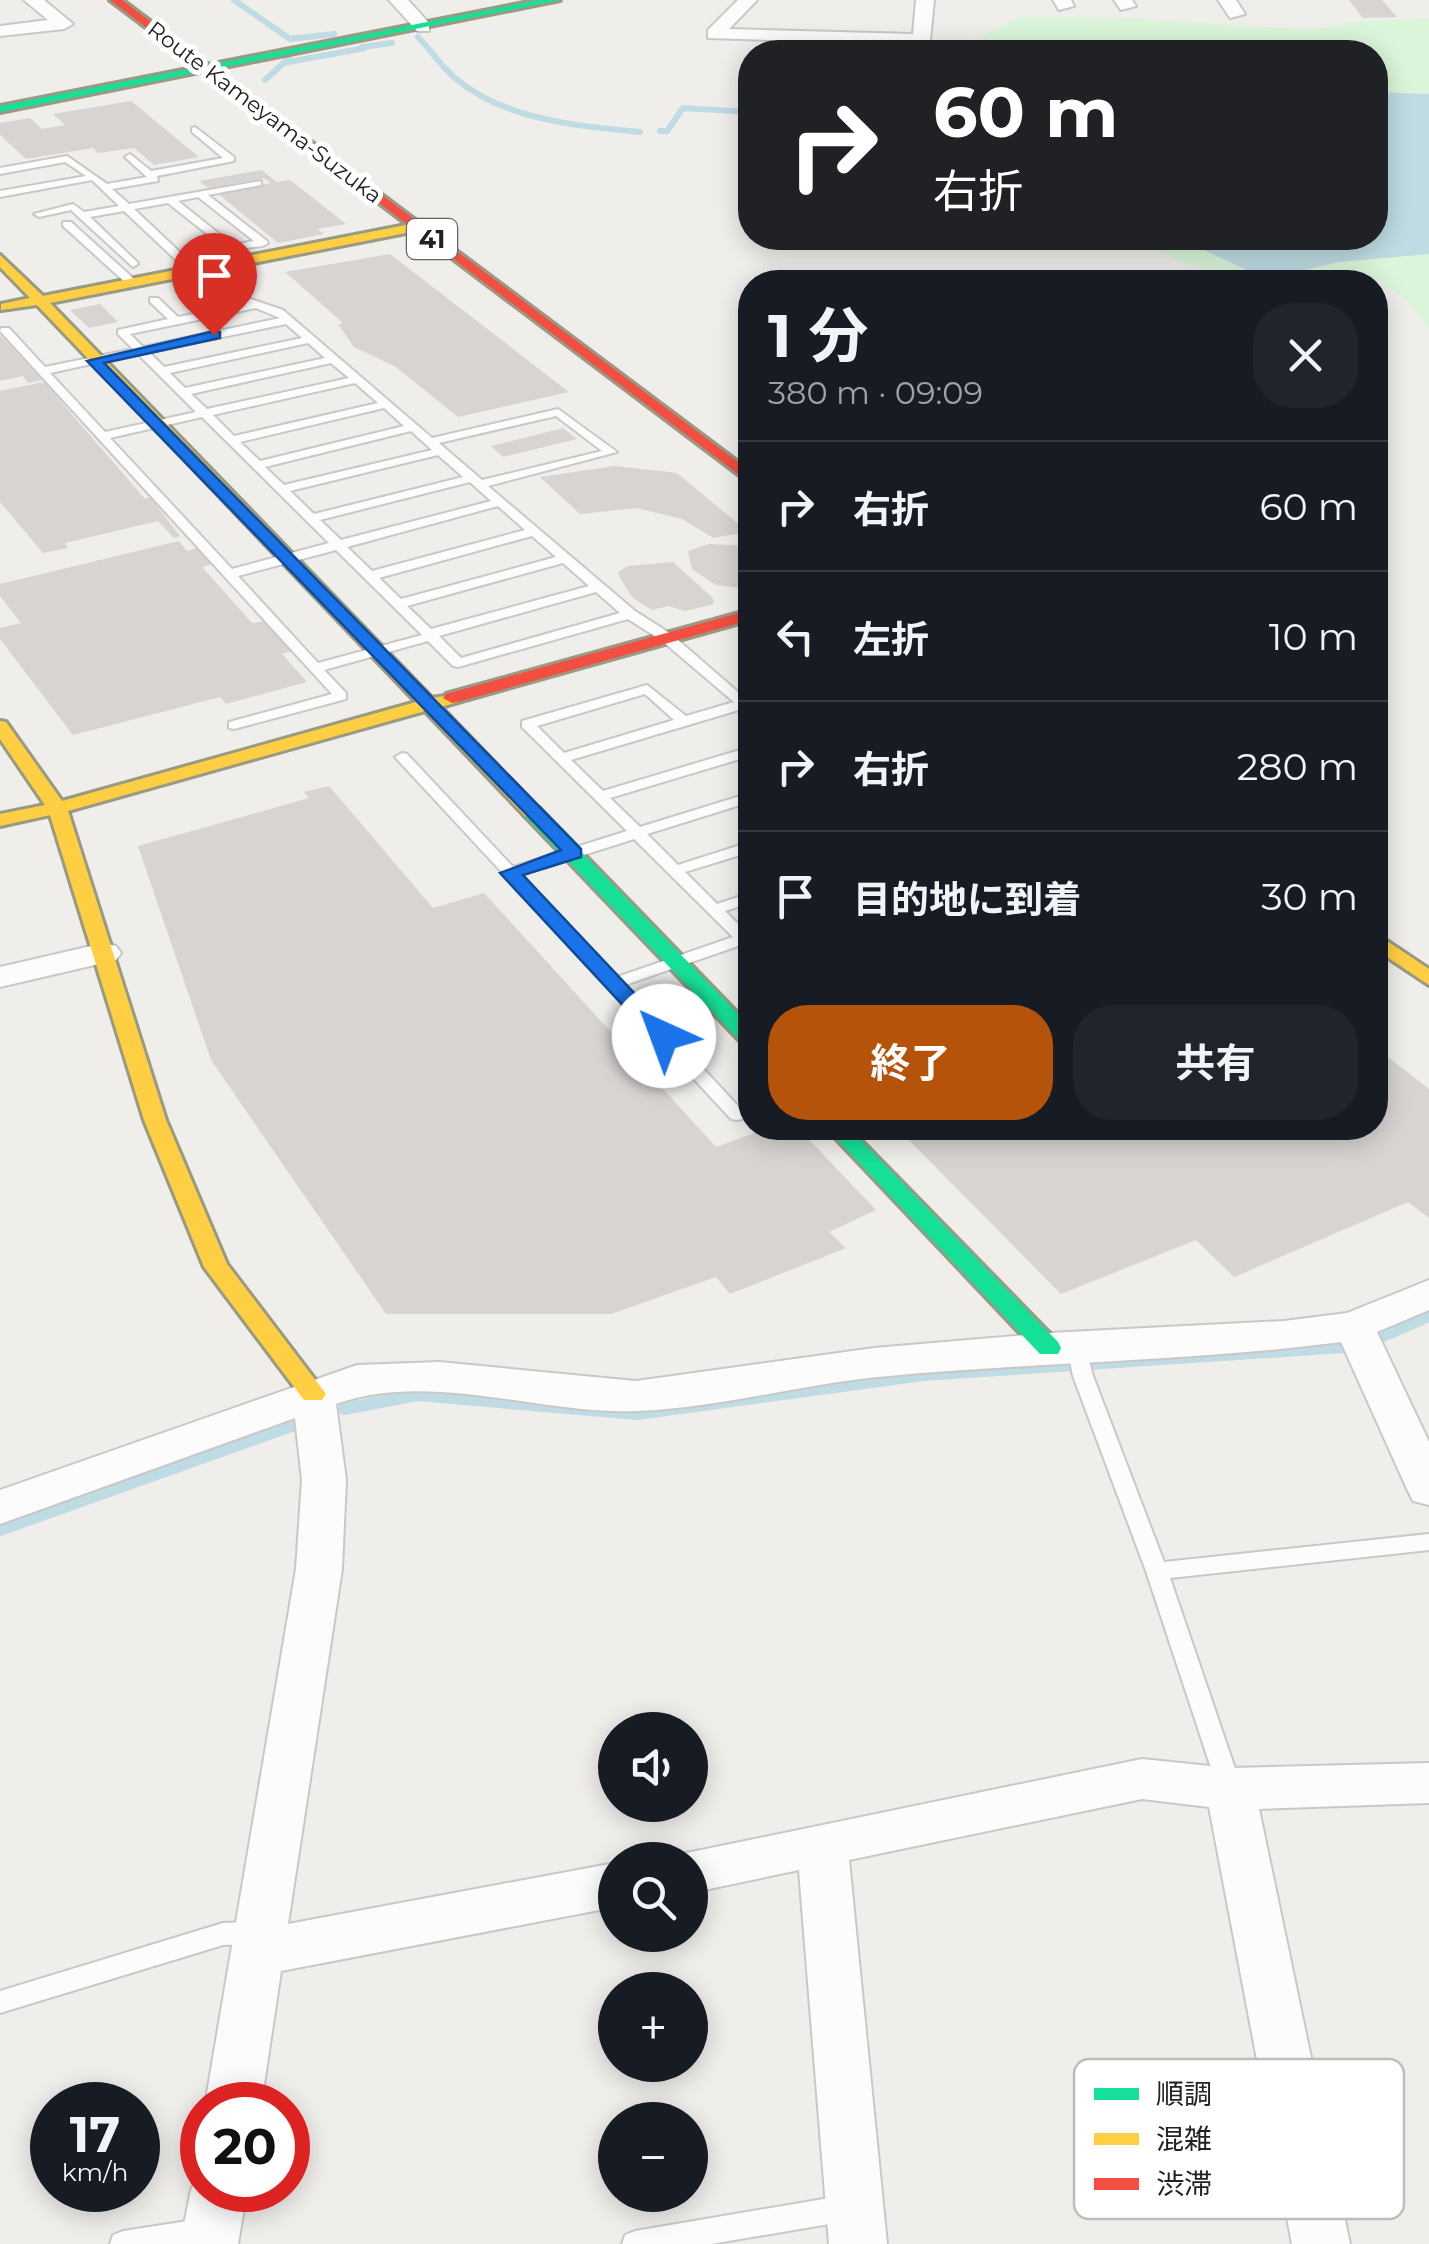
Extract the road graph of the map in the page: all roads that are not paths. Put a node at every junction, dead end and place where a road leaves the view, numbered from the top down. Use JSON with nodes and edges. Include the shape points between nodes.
{"nodes":[{"id":1,"x":33,"y":0,"type":"edge"},
{"id":2,"x":115,"y":0,"type":"edge"},
{"id":3,"x":398,"y":0,"type":"edge"},
{"id":4,"x":555,"y":0,"type":"edge"},
{"id":5,"x":748,"y":0,"type":"edge"},
{"id":6,"x":925,"y":0,"type":"edge"},
{"id":7,"x":423,"y":27,"type":"junction"},
{"id":8,"x":0,"y":31,"type":"edge"},
{"id":9,"x":208,"y":68,"type":"junction"},
{"id":10,"x":0,"y":109,"type":"edge"},
{"id":11,"x":195,"y":130,"type":"dead end"},
{"id":12,"x":130,"y":156,"type":"dead end"},
{"id":13,"x":0,"y":171,"type":"edge"},
{"id":14,"x":150,"y":174,"type":"junction"},
{"id":15,"x":94,"y":177,"type":"junction"},
{"id":16,"x":258,"y":183,"type":"dead end"},
{"id":17,"x":105,"y":187,"type":"junction"},
{"id":18,"x":0,"y":194,"type":"edge"},
{"id":19,"x":200,"y":194,"type":"junction"},
{"id":20,"x":170,"y":199,"type":"junction"},
{"id":21,"x":126,"y":207,"type":"junction"},
{"id":22,"x":39,"y":214,"type":"dead end"},
{"id":23,"x":81,"y":216,"type":"junction"},
{"id":24,"x":68,"y":224,"type":"dead end"},
{"id":25,"x":416,"y":227,"type":"junction"},
{"id":26,"x":8,"y":268,"type":"edge"},
{"id":27,"x":195,"y":268,"type":"junction"},
{"id":28,"x":131,"y":272,"type":"junction"},
{"id":29,"x":36,"y":300,"type":"junction"},
{"id":30,"x":154,"y":300,"type":"dead end"},
{"id":31,"x":257,"y":304,"type":"junction"},
{"id":32,"x":3,"y":319,"type":"edge"},
{"id":33,"x":288,"y":320,"type":"junction"},
{"id":34,"x":176,"y":321,"type":"junction"},
{"id":35,"x":311,"y":339,"type":"junction"},
{"id":36,"x":141,"y":351,"type":"junction"},
{"id":37,"x":334,"y":359,"type":"junction"},
{"id":38,"x":94,"y":361,"type":"junction"},
{"id":39,"x":162,"y":371,"type":"junction"},
{"id":40,"x":44,"y":372,"type":"junction"},
{"id":41,"x":358,"y":379,"type":"junction"},
{"id":42,"x":183,"y":392,"type":"junction"},
{"id":43,"x":386,"y":404,"type":"junction"},
{"id":44,"x":205,"y":414,"type":"junction"},
{"id":45,"x":156,"y":424,"type":"junction"},
{"id":46,"x":414,"y":427,"type":"junction"},
{"id":47,"x":103,"y":436,"type":"junction"},
{"id":48,"x":232,"y":440,"type":"junction"},
{"id":49,"x":435,"y":446,"type":"junction"},
{"id":50,"x":257,"y":465,"type":"junction"},
{"id":51,"x":738,"y":469,"type":"edge"},
{"id":52,"x":476,"y":481,"type":"junction"},
{"id":53,"x":282,"y":489,"type":"junction"},
{"id":54,"x":500,"y":502,"type":"junction"},
{"id":55,"x":312,"y":518,"type":"junction"},
{"id":56,"x":534,"y":532,"type":"junction"},
{"id":57,"x":339,"y":545,"type":"junction"},
{"id":58,"x":565,"y":558,"type":"junction"},
{"id":59,"x":287,"y":559,"type":"junction"},
{"id":60,"x":229,"y":574,"type":"junction"},
{"id":61,"x":370,"y":576,"type":"junction"},
{"id":62,"x":599,"y":587,"type":"junction"},
{"id":63,"x":398,"y":604,"type":"junction"},
{"id":64,"x":630,"y":614,"type":"junction"},
{"id":65,"x":738,"y":618,"type":"edge"},
{"id":66,"x":430,"y":635,"type":"junction"},
{"id":67,"x":666,"y":637,"type":"junction"},
{"id":68,"x":375,"y":652,"type":"junction"},
{"id":69,"x":316,"y":668,"type":"junction"},
{"id":70,"x":738,"y":697,"type":"edge"},
{"id":71,"x":427,"y":705,"type":"junction"},
{"id":72,"x":738,"y":708,"type":"edge"},
{"id":73,"x":684,"y":722,"type":"junction"},
{"id":74,"x":234,"y":724,"type":"dead end"},
{"id":75,"x":0,"y":726,"type":"edge"},
{"id":76,"x":738,"y":755,"type":"edge"},
{"id":77,"x":402,"y":757,"type":"dead end"},
{"id":78,"x":561,"y":758,"type":"junction"},
{"id":79,"x":599,"y":796,"type":"junction"},
{"id":80,"x":738,"y":801,"type":"edge"},
{"id":81,"x":57,"y":808,"type":"junction"},
{"id":82,"x":0,"y":820,"type":"edge"},
{"id":83,"x":636,"y":833,"type":"junction"},
{"id":84,"x":738,"y":851,"type":"edge"},
{"id":85,"x":574,"y":853,"type":"junction"},
{"id":86,"x":674,"y":871,"type":"junction"},
{"id":87,"x":510,"y":873,"type":"junction"},
{"id":88,"x":738,"y":902,"type":"edge"},
{"id":89,"x":714,"y":910,"type":"junction"},
{"id":90,"x":738,"y":931,"type":"edge"},
{"id":91,"x":738,"y":943,"type":"edge"},
{"id":92,"x":1388,"y":949,"type":"edge"},
{"id":93,"x":104,"y":953,"type":"junction"},
{"id":94,"x":676,"y":962,"type":"junction"},
{"id":95,"x":0,"y":977,"type":"edge"},
{"id":96,"x":1429,"y":979,"type":"edge"},
{"id":97,"x":615,"y":984,"type":"junction"},
{"id":98,"x":738,"y":1026,"type":"edge"},
{"id":99,"x":738,"y":1114,"type":"edge"},
{"id":100,"x":849,"y":1140,"type":"edge"},
{"id":101,"x":1429,"y":1294,"type":"edge"},
{"id":102,"x":1354,"y":1326,"type":"junction"},
{"id":103,"x":1072,"y":1355,"type":"junction"},
{"id":104,"x":313,"y":1394,"type":"junction"},
{"id":105,"x":1429,"y":1489,"type":"edge"},
{"id":106,"x":0,"y":1507,"type":"edge"},
{"id":107,"x":1429,"y":1542,"type":"edge"},
{"id":108,"x":1157,"y":1571,"type":"junction"},
{"id":109,"x":1429,"y":1783,"type":"edge"},
{"id":110,"x":1230,"y":1789,"type":"junction"},
{"id":111,"x":822,"y":1846,"type":"junction"},
{"id":112,"x":708,"y":1868,"type":"edge"},
{"id":113,"x":598,"y":1888,"type":"edge"},
{"id":114,"x":261,"y":1942,"type":"junction"},
{"id":115,"x":0,"y":2002,"type":"edge"},
{"id":116,"x":1283,"y":2059,"type":"edge"},
{"id":117,"x":237,"y":2082,"type":"edge"},
{"id":118,"x":1315,"y":2219,"type":"edge"},
{"id":119,"x":213,"y":2221,"type":"edge"},
{"id":120,"x":856,"y":2225,"type":"edge"},
{"id":121,"x":123,"y":2244,"type":"edge"},
{"id":122,"x":635,"y":2244,"type":"edge"},
{"id":123,"x":1320,"y":2244,"type":"edge"}],
"edges":[{"from":1,"to":8,"type":"street","via":[[64,24]]},
{"from":2,"to":9,"type":"street","name":"Route Kameyama-Suzuka","number":"41"},
{"from":3,"to":7,"type":"street"},
{"from":4,"to":7,"type":"street"},
{"from":5,"to":6,"type":"street","via":[[714,34],[921,40]]},
{"from":7,"to":9,"type":"street"},
{"from":9,"to":10,"type":"street"},
{"from":9,"to":25,"type":"street","name":"Route Kameyama-Suzuka","number":"41"},
{"from":11,"to":14,"type":"lane","via":[[231,160]]},
{"from":12,"to":14,"type":"lane"},
{"from":13,"to":15,"type":"lane","via":[[67,160]]},
{"from":14,"to":17,"type":"lane","via":[[156,179]]},
{"from":15,"to":17,"type":"lane"},
{"from":15,"to":18,"type":"lane"},
{"from":16,"to":19,"type":"lane"},
{"from":17,"to":21,"type":"lane"},
{"from":19,"to":20,"type":"lane"},
{"from":19,"to":20,"type":"lane","via":[[263,243],[231,248]]},
{"from":20,"to":21,"type":"lane"},
{"from":21,"to":23,"type":"lane"},
{"from":21,"to":27,"type":"lane"},
{"from":22,"to":23,"type":"lane","via":[[73,208]]},
{"from":23,"to":28,"type":"lane"},
{"from":24,"to":28,"type":"lane"},
{"from":25,"to":27,"type":"street"},
{"from":25,"to":51,"type":"street","name":"Route Kameyama-Suzuka","number":"41"},
{"from":26,"to":29,"type":"street"},
{"from":27,"to":28,"type":"street"},
{"from":27,"to":31,"type":"lane","via":[[214,290]]},
{"from":28,"to":29,"type":"street"},
{"from":29,"to":32,"type":"street"},
{"from":29,"to":38,"type":"street"},
{"from":30,"to":34,"type":"lane"},
{"from":31,"to":33,"type":"lane"},
{"from":31,"to":34,"type":"lane"},
{"from":32,"to":40,"type":"lane"},
{"from":33,"to":35,"type":"lane"},
{"from":33,"to":36,"type":"lane"},
{"from":34,"to":36,"type":"lane","via":[[122,332]]},
{"from":35,"to":37,"type":"lane"},
{"from":35,"to":39,"type":"lane"},
{"from":36,"to":38,"type":"lane"},
{"from":36,"to":39,"type":"lane"},
{"from":37,"to":41,"type":"lane"},
{"from":37,"to":42,"type":"lane"},
{"from":38,"to":40,"type":"lane"},
{"from":38,"to":45,"type":"street"},
{"from":39,"to":42,"type":"lane"},
{"from":40,"to":47,"type":"lane"},
{"from":41,"to":43,"type":"lane"},
{"from":41,"to":44,"type":"lane"},
{"from":42,"to":44,"type":"lane"},
{"from":43,"to":46,"type":"lane"},
{"from":43,"to":48,"type":"lane"},
{"from":44,"to":45,"type":"lane"},
{"from":44,"to":48,"type":"lane"},
{"from":45,"to":47,"type":"lane"},
{"from":45,"to":59,"type":"street"},
{"from":46,"to":49,"type":"lane"},
{"from":46,"to":50,"type":"lane"},
{"from":47,"to":60,"type":"lane"},
{"from":48,"to":50,"type":"lane"},
{"from":49,"to":52,"type":"lane"},
{"from":49,"to":52,"type":"lane","via":[[558,412],[610,452]]},
{"from":49,"to":53,"type":"lane"},
{"from":50,"to":53,"type":"lane"},
{"from":52,"to":54,"type":"lane"},
{"from":52,"to":55,"type":"lane"},
{"from":53,"to":55,"type":"lane"},
{"from":54,"to":56,"type":"lane"},
{"from":54,"to":57,"type":"lane"},
{"from":55,"to":57,"type":"lane"},
{"from":56,"to":58,"type":"lane"},
{"from":56,"to":61,"type":"lane"},
{"from":57,"to":59,"type":"lane"},
{"from":57,"to":61,"type":"lane"},
{"from":58,"to":62,"type":"lane"},
{"from":58,"to":63,"type":"lane"},
{"from":59,"to":60,"type":"lane"},
{"from":59,"to":68,"type":"street"},
{"from":60,"to":69,"type":"lane"},
{"from":61,"to":63,"type":"lane"},
{"from":62,"to":64,"type":"lane"},
{"from":62,"to":66,"type":"lane"},
{"from":63,"to":66,"type":"lane"},
{"from":64,"to":66,"type":"lane","via":[[458,663]]},
{"from":64,"to":67,"type":"lane"},
{"from":65,"to":67,"type":"street"},
{"from":66,"to":68,"type":"lane"},
{"from":67,"to":70,"type":"lane"},
{"from":67,"to":71,"type":"street"},
{"from":68,"to":69,"type":"lane"},
{"from":68,"to":71,"type":"street"},
{"from":69,"to":74,"type":"lane","via":[[341,696]]},
{"from":71,"to":81,"type":"street"},
{"from":71,"to":85,"type":"street"},
{"from":72,"to":73,"type":"lane"},
{"from":73,"to":78,"type":"lane"},
{"from":73,"to":78,"type":"lane","via":[[647,689],[527,724]]},
{"from":75,"to":81,"type":"street"},
{"from":76,"to":79,"type":"lane"},
{"from":77,"to":87,"type":"lane"},
{"from":78,"to":79,"type":"lane"},
{"from":79,"to":83,"type":"lane"},
{"from":80,"to":83,"type":"lane"},
{"from":81,"to":82,"type":"street"},
{"from":81,"to":93,"type":"street"},
{"from":83,"to":85,"type":"lane"},
{"from":83,"to":86,"type":"lane"},
{"from":84,"to":86,"type":"lane"},
{"from":85,"to":87,"type":"lane"},
{"from":85,"to":94,"type":"street"},
{"from":86,"to":89,"type":"lane"},
{"from":87,"to":97,"type":"lane"},
{"from":88,"to":89,"type":"lane"},
{"from":89,"to":90,"type":"lane"},
{"from":91,"to":94,"type":"lane"},
{"from":92,"to":96,"type":"street"},
{"from":93,"to":95,"type":"street"},
{"from":93,"to":104,"type":"street","via":[[155,1120],[216,1266]]},
{"from":94,"to":97,"type":"lane"},
{"from":94,"to":98,"type":"street"},
{"from":97,"to":99,"type":"lane"},
{"from":100,"to":103,"type":"street"},
{"from":101,"to":102,"type":"street"},
{"from":102,"to":103,"type":"street"},
{"from":102,"to":105,"type":"street"},
{"from":103,"to":104,"type":"street","via":[[874,1363],[636,1396],[440,1376],[357,1380]]},
{"from":103,"to":108,"type":"lane"},
{"from":104,"to":106,"type":"street"},
{"from":104,"to":114,"type":"street","via":[[324,1480],[319,1569]]},
{"from":107,"to":108,"type":"lane"},
{"from":108,"to":110,"type":"lane"},
{"from":109,"to":110,"type":"street"},
{"from":110,"to":111,"type":"street","via":[[1142,1778]]},
{"from":110,"to":116,"type":"street"},
{"from":111,"to":112,"type":"street"},
{"from":111,"to":120,"type":"street"},
{"from":113,"to":114,"type":"street"},
{"from":114,"to":115,"type":"lane","via":[[223,1934]]},
{"from":114,"to":117,"type":"street"},
{"from":118,"to":123,"type":"street"},
{"from":119,"to":121,"type":"lane"},
{"from":120,"to":122,"type":"lane"}]}
